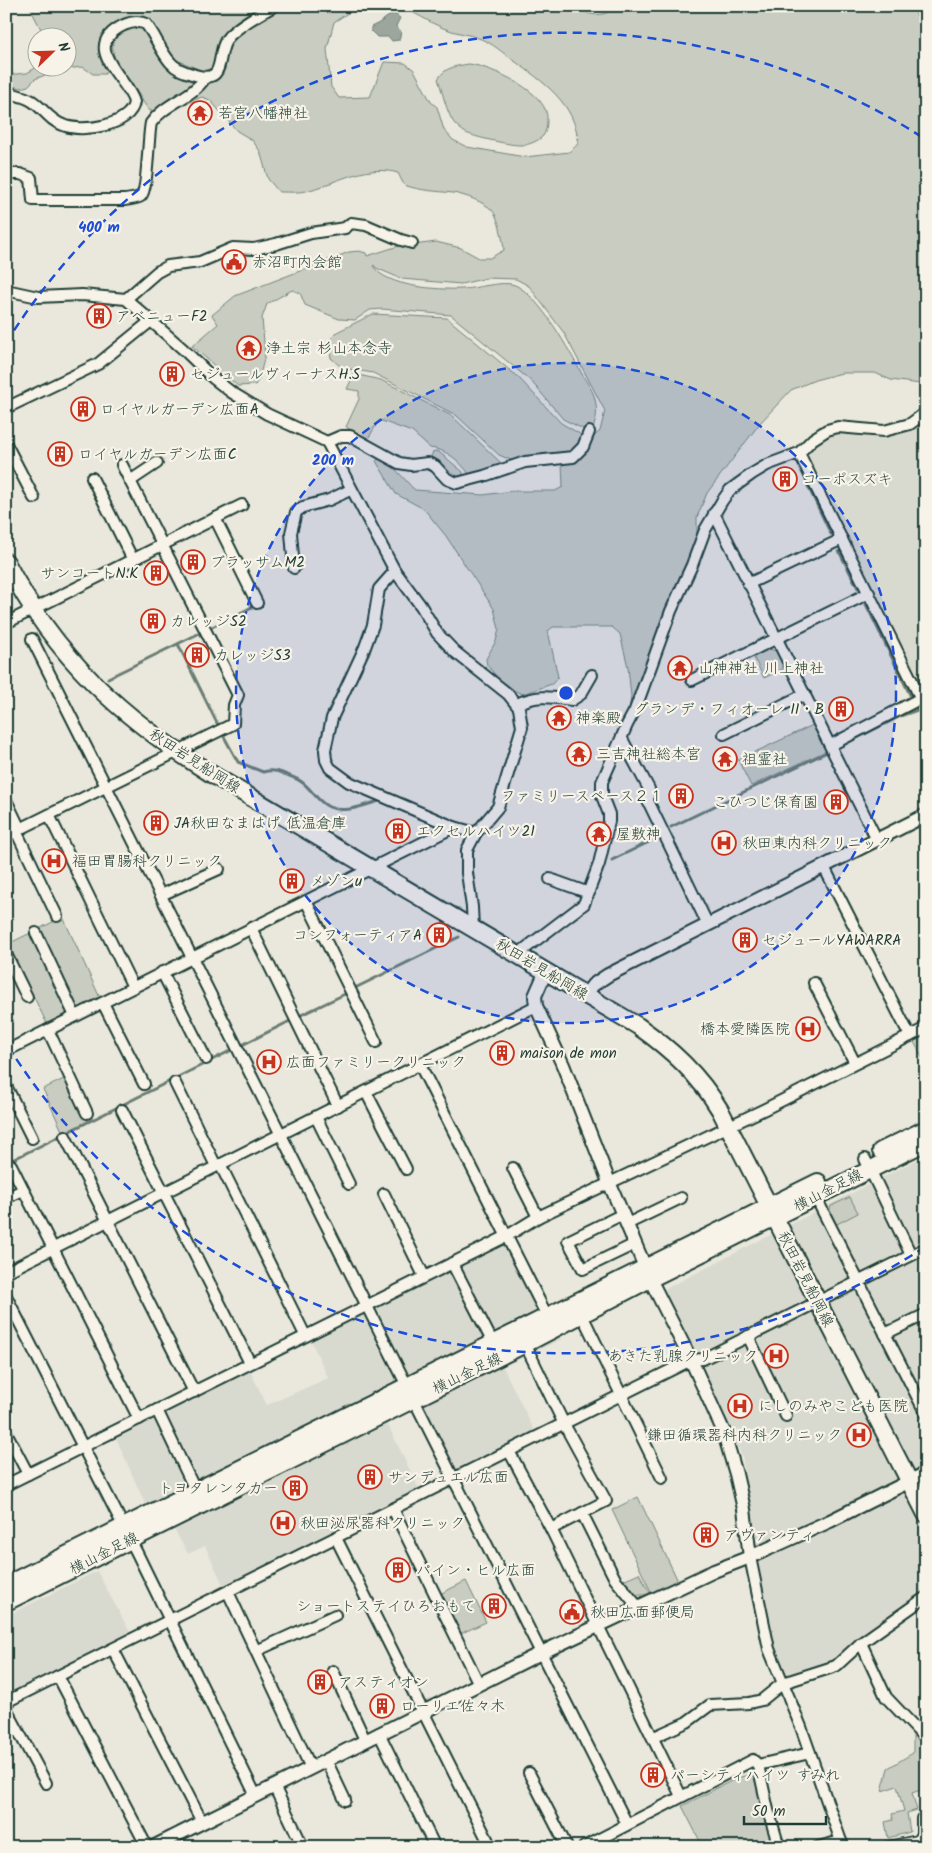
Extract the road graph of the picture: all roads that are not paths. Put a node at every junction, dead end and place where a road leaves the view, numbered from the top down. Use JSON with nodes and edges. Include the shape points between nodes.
{"nodes":[{"id":1,"x":274,"y":6,"type":"edge"},
{"id":2,"x":205,"y":78,"type":"junction"},
{"id":3,"x":6,"y":92,"type":"edge"},
{"id":4,"x":6,"y":174,"type":"edge"},
{"id":5,"x":412,"y":243,"type":"dead end"},
{"id":6,"x":6,"y":290,"type":"edge"},
{"id":7,"x":126,"y":299,"type":"junction"},
{"id":8,"x":152,"y":320,"type":"junction"},
{"id":9,"x":6,"y":408,"type":"edge"},
{"id":10,"x":926,"y":412,"type":"edge"},
{"id":11,"x":588,"y":432,"type":"dead end"},
{"id":12,"x":327,"y":442,"type":"junction"},
{"id":13,"x":6,"y":444,"type":"edge"},
{"id":14,"x":799,"y":453,"type":"junction"},
{"id":15,"x":157,"y":463,"type":"dead end"},
{"id":16,"x":122,"y":465,"type":"dead end"},
{"id":17,"x":92,"y":478,"type":"dead end"},
{"id":18,"x":130,"y":481,"type":"junction"},
{"id":19,"x":350,"y":490,"type":"junction"},
{"id":20,"x":34,"y":498,"type":"dead end"},
{"id":21,"x":242,"y":505,"type":"dead end"},
{"id":22,"x":714,"y":513,"type":"junction"},
{"id":23,"x":215,"y":518,"type":"junction"},
{"id":24,"x":842,"y":539,"type":"junction"},
{"id":25,"x":163,"y":545,"type":"junction"},
{"id":26,"x":133,"y":560,"type":"junction"},
{"id":27,"x":6,"y":562,"type":"edge"},
{"id":28,"x":294,"y":568,"type":"dead end"},
{"id":29,"x":394,"y":572,"type":"junction"},
{"id":30,"x":748,"y":584,"type":"junction"},
{"id":31,"x":869,"y":592,"type":"junction"},
{"id":32,"x":257,"y":603,"type":"dead end"},
{"id":33,"x":33,"y":610,"type":"junction"},
{"id":34,"x":6,"y":623,"type":"edge"},
{"id":35,"x":777,"y":638,"type":"junction"},
{"id":36,"x":32,"y":639,"type":"dead end"},
{"id":37,"x":592,"y":675,"type":"dead end"},
{"id":38,"x":692,"y":680,"type":"dead end"},
{"id":39,"x":805,"y":694,"type":"junction"},
{"id":40,"x":918,"y":700,"type":"edge"},
{"id":41,"x":517,"y":704,"type":"junction"},
{"id":42,"x":724,"y":734,"type":"dead end"},
{"id":43,"x":622,"y":739,"type":"junction"},
{"id":44,"x":831,"y":745,"type":"junction"},
{"id":45,"x":177,"y":752,"type":"junction"},
{"id":46,"x":106,"y":787,"type":"junction"},
{"id":47,"x":6,"y":800,"type":"edge"},
{"id":48,"x":49,"y":815,"type":"junction"},
{"id":49,"x":926,"y":815,"type":"edge"},
{"id":50,"x":454,"y":827,"type":"junction"},
{"id":51,"x":18,"y":830,"type":"junction"},
{"id":52,"x":476,"y":832,"type":"junction"},
{"id":53,"x":6,"y":836,"type":"edge"},
{"id":54,"x":877,"y":840,"type":"junction"},
{"id":55,"x":824,"y":867,"type":"junction"},
{"id":56,"x":372,"y":868,"type":"junction"},
{"id":57,"x":219,"y":869,"type":"dead end"},
{"id":58,"x":550,"y":879,"type":"dead end"},
{"id":59,"x":589,"y":892,"type":"junction"},
{"id":60,"x":162,"y":896,"type":"junction"},
{"id":61,"x":306,"y":900,"type":"junction"},
{"id":62,"x":57,"y":916,"type":"dead end"},
{"id":63,"x":708,"y":925,"type":"junction"},
{"id":64,"x":251,"y":928,"type":"junction"},
{"id":65,"x":472,"y":928,"type":"junction"},
{"id":66,"x":36,"y":933,"type":"dead end"},
{"id":67,"x":6,"y":954,"type":"edge"},
{"id":68,"x":518,"y":954,"type":"junction"},
{"id":69,"x":193,"y":958,"type":"junction"},
{"id":70,"x":546,"y":971,"type":"junction"},
{"id":71,"x":162,"y":972,"type":"junction"},
{"id":72,"x":814,"y":983,"type":"dead end"},
{"id":73,"x":133,"y":987,"type":"junction"},
{"id":74,"x":586,"y":994,"type":"junction"},
{"id":75,"x":27,"y":997,"type":"dead end"},
{"id":76,"x":103,"y":1003,"type":"junction"},
{"id":77,"x":536,"y":1006,"type":"junction"},
{"id":78,"x":75,"y":1016,"type":"junction"},
{"id":79,"x":926,"y":1028,"type":"edge"},
{"id":80,"x":48,"y":1030,"type":"junction"},
{"id":81,"x":910,"y":1036,"type":"junction"},
{"id":82,"x":376,"y":1042,"type":"dead end"},
{"id":83,"x":6,"y":1051,"type":"edge"},
{"id":84,"x":206,"y":1059,"type":"dead end"},
{"id":85,"x":855,"y":1063,"type":"junction"},
{"id":86,"x":420,"y":1065,"type":"junction"},
{"id":87,"x":175,"y":1083,"type":"dead end"},
{"id":88,"x":144,"y":1084,"type":"dead end"},
{"id":89,"x":6,"y":1086,"type":"edge"},
{"id":90,"x":366,"y":1092,"type":"junction"},
{"id":91,"x":338,"y":1106,"type":"junction"},
{"id":92,"x":122,"y":1110,"type":"dead end"},
{"id":93,"x":87,"y":1113,"type":"dead end"},
{"id":94,"x":316,"y":1117,"type":"junction"},
{"id":95,"x":729,"y":1126,"type":"junction"},
{"id":96,"x":926,"y":1129,"type":"edge"},
{"id":97,"x":280,"y":1135,"type":"junction"},
{"id":98,"x":65,"y":1136,"type":"dead end"},
{"id":99,"x":32,"y":1138,"type":"dead end"},
{"id":100,"x":926,"y":1142,"type":"edge"},
{"id":101,"x":867,"y":1164,"type":"junction"},
{"id":102,"x":11,"y":1165,"type":"dead end"},
{"id":103,"x":218,"y":1165,"type":"junction"},
{"id":104,"x":513,"y":1168,"type":"dead end"},
{"id":105,"x":406,"y":1169,"type":"dead end"},
{"id":106,"x":609,"y":1182,"type":"junction"},
{"id":107,"x":349,"y":1184,"type":"dead end"},
{"id":108,"x":23,"y":1190,"type":"junction"},
{"id":109,"x":813,"y":1191,"type":"junction"},
{"id":110,"x":163,"y":1193,"type":"junction"},
{"id":111,"x":384,"y":1194,"type":"dead end"},
{"id":112,"x":6,"y":1198,"type":"edge"},
{"id":113,"x":681,"y":1198,"type":"dead end"},
{"id":114,"x":771,"y":1212,"type":"junction"},
{"id":115,"x":538,"y":1217,"type":"junction"},
{"id":116,"x":625,"y":1219,"type":"junction"},
{"id":117,"x":108,"y":1221,"type":"junction"},
{"id":118,"x":507,"y":1236,"type":"junction"},
{"id":119,"x":635,"y":1244,"type":"junction"},
{"id":120,"x":52,"y":1248,"type":"junction"},
{"id":121,"x":926,"y":1248,"type":"edge"},
{"id":122,"x":911,"y":1255,"type":"junction"},
{"id":123,"x":452,"y":1263,"type":"junction"},
{"id":124,"x":6,"y":1272,"type":"edge"},
{"id":125,"x":648,"y":1274,"type":"junction"},
{"id":126,"x":424,"y":1276,"type":"junction"},
{"id":127,"x":859,"y":1281,"type":"junction"},
{"id":128,"x":6,"y":1296,"type":"edge"},
{"id":129,"x":817,"y":1302,"type":"junction"},
{"id":130,"x":366,"y":1305,"type":"junction"},
{"id":131,"x":926,"y":1314,"type":"edge"},
{"id":132,"x":582,"y":1315,"type":"junction"},
{"id":133,"x":551,"y":1323,"type":"junction"},
{"id":134,"x":885,"y":1334,"type":"junction"},
{"id":135,"x":305,"y":1335,"type":"junction"},
{"id":136,"x":748,"y":1336,"type":"junction"},
{"id":137,"x":493,"y":1343,"type":"junction"},
{"id":138,"x":525,"y":1344,"type":"junction"},
{"id":139,"x":691,"y":1360,"type":"junction"},
{"id":140,"x":250,"y":1363,"type":"junction"},
{"id":141,"x":194,"y":1392,"type":"junction"},
{"id":142,"x":410,"y":1392,"type":"junction"},
{"id":143,"x":622,"y":1395,"type":"junction"},
{"id":144,"x":157,"y":1410,"type":"junction"},
{"id":145,"x":926,"y":1414,"type":"edge"},
{"id":146,"x":786,"y":1416,"type":"dead end"},
{"id":147,"x":139,"y":1419,"type":"junction"},
{"id":148,"x":564,"y":1424,"type":"junction"},
{"id":149,"x":6,"y":1432,"type":"edge"},
{"id":150,"x":82,"y":1447,"type":"junction"},
{"id":151,"x":509,"y":1451,"type":"junction"},
{"id":152,"x":28,"y":1474,"type":"junction"},
{"id":153,"x":926,"y":1474,"type":"edge"},
{"id":154,"x":454,"y":1478,"type":"junction"},
{"id":155,"x":662,"y":1478,"type":"dead end"},
{"id":156,"x":909,"y":1481,"type":"junction"},
{"id":157,"x":6,"y":1485,"type":"edge"},
{"id":158,"x":196,"y":1492,"type":"junction"},
{"id":159,"x":393,"y":1509,"type":"junction"},
{"id":160,"x":582,"y":1514,"type":"junction"},
{"id":161,"x":926,"y":1514,"type":"edge"},
{"id":162,"x":551,"y":1529,"type":"junction"},
{"id":163,"x":126,"y":1534,"type":"junction"},
{"id":164,"x":336,"y":1538,"type":"junction"},
{"id":165,"x":750,"y":1558,"type":"junction"},
{"id":166,"x":6,"y":1585,"type":"edge"},
{"id":167,"x":228,"y":1592,"type":"junction"},
{"id":168,"x":926,"y":1596,"type":"edge"},
{"id":169,"x":6,"y":1602,"type":"edge"},
{"id":170,"x":638,"y":1607,"type":"junction"},
{"id":171,"x":335,"y":1616,"type":"dead end"},
{"id":172,"x":170,"y":1620,"type":"junction"},
{"id":173,"x":599,"y":1627,"type":"junction"},
{"id":174,"x":861,"y":1644,"type":"junction"},
{"id":175,"x":113,"y":1649,"type":"junction"},
{"id":176,"x":256,"y":1650,"type":"junction"},
{"id":177,"x":541,"y":1653,"type":"junction"},
{"id":178,"x":333,"y":1671,"type":"dead end"},
{"id":179,"x":58,"y":1676,"type":"junction"},
{"id":180,"x":783,"y":1683,"type":"junction"},
{"id":181,"x":479,"y":1684,"type":"junction"},
{"id":182,"x":6,"y":1702,"type":"edge"},
{"id":183,"x":6,"y":1708,"type":"edge"},
{"id":184,"x":423,"y":1711,"type":"junction"},
{"id":185,"x":380,"y":1733,"type":"junction"},
{"id":186,"x":922,"y":1735,"type":"dead end"},
{"id":187,"x":654,"y":1737,"type":"junction"},
{"id":188,"x":365,"y":1740,"type":"junction"},
{"id":189,"x":810,"y":1753,"type":"junction"},
{"id":190,"x":326,"y":1760,"type":"junction"},
{"id":191,"x":758,"y":1764,"type":"junction"},
{"id":192,"x":311,"y":1768,"type":"junction"},
{"id":193,"x":529,"y":1772,"type":"dead end"},
{"id":194,"x":46,"y":1783,"type":"dead end"},
{"id":195,"x":274,"y":1786,"type":"junction"},
{"id":196,"x":256,"y":1796,"type":"junction"},
{"id":197,"x":681,"y":1796,"type":"junction"},
{"id":198,"x":345,"y":1800,"type":"dead end"},
{"id":199,"x":926,"y":1818,"type":"edge"},
{"id":200,"x":202,"y":1822,"type":"junction"},
{"id":201,"x":627,"y":1824,"type":"junction"},
{"id":202,"x":842,"y":1844,"type":"edge"},
{"id":203,"x":301,"y":1846,"type":"edge"},
{"id":204,"x":147,"y":1847,"type":"edge"},
{"id":205,"x":153,"y":1847,"type":"edge"},
{"id":206,"x":435,"y":1847,"type":"edge"},
{"id":207,"x":491,"y":1847,"type":"edge"},
{"id":208,"x":567,"y":1847,"type":"edge"},
{"id":209,"x":584,"y":1847,"type":"edge"},
{"id":210,"x":779,"y":1847,"type":"edge"},
{"id":211,"x":818,"y":1847,"type":"edge"},
{"id":212,"x":888,"y":1847,"type":"edge"}],
"edges":[{"from":1,"to":2,"type":"street","via":[[230,35],[218,70]]},
{"from":2,"to":3,"type":"street","via":[[172,65],[149,27],[137,21],[110,35],[105,48],[114,72],[134,102],[131,112],[119,121],[83,128],[65,126],[32,101]]},
{"from":2,"to":4,"type":"street","via":[[151,123],[145,182],[139,197],[126,200],[33,200],[30,178]]},
{"from":5,"to":7,"type":"street","via":[[366,225],[351,223],[345,228],[254,248],[233,248],[200,262],[168,266],[156,272]]},
{"from":6,"to":7,"type":"street","via":[[38,297],[82,295]]},
{"from":7,"to":8,"type":"street"},
{"from":8,"to":9,"type":"street","via":[[98,364]]},
{"from":8,"to":12,"type":"street","via":[[231,392],[267,414]]},
{"from":10,"to":14,"type":"street","via":[[910,424],[884,431],[838,427],[827,430]]},
{"from":11,"to":12,"type":"street","via":[[583,447],[573,457],[525,462],[456,483],[428,462],[399,463],[350,436]]},
{"from":12,"to":19,"type":"street"},
{"from":13,"to":20,"type":"street"},
{"from":14,"to":22,"type":"street","via":[[752,474],[730,490]]},
{"from":14,"to":24,"type":"street"},
{"from":15,"to":18,"type":"street"},
{"from":16,"to":18,"type":"street"},
{"from":17,"to":26,"type":"street"},
{"from":18,"to":25,"type":"street"},
{"from":19,"to":28,"type":"street","via":[[296,512],[291,533]]},
{"from":19,"to":29,"type":"street"},
{"from":21,"to":23,"type":"street"},
{"from":22,"to":30,"type":"street"},
{"from":22,"to":43,"type":"street"},
{"from":23,"to":25,"type":"street"},
{"from":23,"to":32,"type":"street"},
{"from":24,"to":30,"type":"street"},
{"from":24,"to":31,"type":"street"},
{"from":25,"to":26,"type":"street"},
{"from":25,"to":45,"type":"street","via":[[238,695],[234,705],[234,724]]},
{"from":26,"to":33,"type":"street"},
{"from":27,"to":33,"type":"main road","name":"秋田岩見船岡線"},
{"from":29,"to":41,"type":"street","via":[[455,652]]},
{"from":29,"to":50,"type":"street","via":[[379,589],[373,625],[365,647],[332,718],[326,760],[330,768],[350,782]]},
{"from":30,"to":35,"type":"street"},
{"from":31,"to":35,"type":"street"},
{"from":31,"to":40,"type":"street"},
{"from":33,"to":34,"type":"street"},
{"from":33,"to":45,"type":"main road","name":"秋田岩見船岡線","via":[[88,678],[131,718]]},
{"from":35,"to":38,"type":"street"},
{"from":35,"to":39,"type":"street"},
{"from":36,"to":46,"type":"street"},
{"from":37,"to":41,"type":"street","via":[[581,694],[572,700],[537,697]]},
{"from":39,"to":42,"type":"street"},
{"from":39,"to":44,"type":"street"},
{"from":40,"to":44,"type":"street"},
{"from":41,"to":52,"type":"street","via":[[522,727],[504,792],[498,807]]},
{"from":43,"to":59,"type":"street","via":[[602,782],[602,796],[609,814],[599,864]]},
{"from":43,"to":63,"type":"street","via":[[649,789],[648,800]]},
{"from":44,"to":54,"type":"street"},
{"from":45,"to":46,"type":"street"},
{"from":45,"to":56,"type":"main road","name":"秋田岩見船岡線"},
{"from":46,"to":48,"type":"street"},
{"from":46,"to":60,"type":"street"},
{"from":47,"to":51,"type":"street"},
{"from":48,"to":51,"type":"street"},
{"from":48,"to":73,"type":"street"},
{"from":49,"to":54,"type":"street"},
{"from":50,"to":52,"type":"street"},
{"from":50,"to":56,"type":"street"},
{"from":51,"to":53,"type":"street"},
{"from":51,"to":62,"type":"street"},
{"from":52,"to":65,"type":"street","via":[[467,850],[466,861]]},
{"from":54,"to":55,"type":"street"},
{"from":55,"to":63,"type":"street"},
{"from":55,"to":81,"type":"street"},
{"from":56,"to":61,"type":"street"},
{"from":56,"to":65,"type":"main road","name":"秋田岩見船岡線"},
{"from":57,"to":60,"type":"street"},
{"from":58,"to":59,"type":"street"},
{"from":59,"to":68,"type":"street","via":[[584,904]]},
{"from":60,"to":69,"type":"street"},
{"from":61,"to":64,"type":"street"},
{"from":61,"to":82,"type":"street"},
{"from":63,"to":74,"type":"street","via":[[608,975]]},
{"from":64,"to":69,"type":"street"},
{"from":64,"to":91,"type":"street"},
{"from":65,"to":68,"type":"main road","name":"秋田岩見船岡線"},
{"from":66,"to":78,"type":"street"},
{"from":67,"to":75,"type":"street"},
{"from":68,"to":70,"type":"main road","name":"秋田岩見船岡線"},
{"from":69,"to":71,"type":"street"},
{"from":69,"to":97,"type":"street"},
{"from":70,"to":74,"type":"main road","name":"秋田岩見船岡線"},
{"from":70,"to":77,"type":"street","via":[[536,996]]},
{"from":71,"to":73,"type":"street"},
{"from":71,"to":84,"type":"street"},
{"from":72,"to":85,"type":"street"},
{"from":73,"to":76,"type":"street"},
{"from":74,"to":95,"type":"main road","name":"秋田岩見船岡線","via":[[673,1052],[706,1088]]},
{"from":76,"to":78,"type":"street"},
{"from":76,"to":88,"type":"street"},
{"from":77,"to":86,"type":"street"},
{"from":77,"to":106,"type":"street"},
{"from":78,"to":80,"type":"street"},
{"from":79,"to":81,"type":"street"},
{"from":80,"to":83,"type":"street"},
{"from":80,"to":93,"type":"street"},
{"from":81,"to":85,"type":"street"},
{"from":85,"to":95,"type":"street"},
{"from":86,"to":90,"type":"street"},
{"from":86,"to":118,"type":"street"},
{"from":87,"to":103,"type":"street"},
{"from":89,"to":99,"type":"street"},
{"from":90,"to":91,"type":"street"},
{"from":90,"to":105,"type":"street"},
{"from":91,"to":94,"type":"street"},
{"from":92,"to":110,"type":"street"},
{"from":94,"to":97,"type":"street"},
{"from":94,"to":107,"type":"street"},
{"from":95,"to":106,"type":"street"},
{"from":95,"to":114,"type":"main road","name":"秋田岩見船岡線"},
{"from":96,"to":101,"type":"main road","name":"横山金足線"},
{"from":97,"to":103,"type":"street"},
{"from":97,"to":130,"type":"street"},
{"from":98,"to":117,"type":"street"},
{"from":100,"to":101,"type":"main road","name":"横山金足線"},
{"from":101,"to":109,"type":"main road","name":"横山金足線"},
{"from":101,"to":122,"type":"street"},
{"from":102,"to":108,"type":"street"},
{"from":103,"to":110,"type":"street"},
{"from":103,"to":135,"type":"street"},
{"from":104,"to":115,"type":"street"},
{"from":106,"to":115,"type":"street"},
{"from":106,"to":116,"type":"street"},
{"from":108,"to":112,"type":"street"},
{"from":108,"to":120,"type":"street"},
{"from":109,"to":114,"type":"main road","name":"横山金足線"},
{"from":109,"to":127,"type":"street"},
{"from":110,"to":117,"type":"street"},
{"from":110,"to":140,"type":"street"},
{"from":111,"to":126,"type":"street"},
{"from":113,"to":116,"type":"street"},
{"from":114,"to":125,"type":"main road","name":"横山金足線"},
{"from":114,"to":129,"type":"main road","name":"秋田岩見船岡線"},
{"from":115,"to":118,"type":"street"},
{"from":116,"to":119,"type":"street"},
{"from":116,"to":119,"type":"street","via":[[568,1242],[583,1269]]},
{"from":117,"to":120,"type":"street"},
{"from":117,"to":141,"type":"street"},
{"from":118,"to":123,"type":"street"},
{"from":118,"to":133,"type":"street"},
{"from":119,"to":125,"type":"street"},
{"from":120,"to":124,"type":"street"},
{"from":120,"to":147,"type":"street"},
{"from":121,"to":122,"type":"street"},
{"from":122,"to":127,"type":"street"},
{"from":123,"to":126,"type":"street"},
{"from":123,"to":137,"type":"street"},
{"from":125,"to":132,"type":"main road","name":"横山金足線"},
{"from":125,"to":133,"type":"main road","name":"横山金足線"},
{"from":125,"to":139,"type":"street"},
{"from":126,"to":130,"type":"street"},
{"from":127,"to":129,"type":"street"},
{"from":127,"to":134,"type":"street"},
{"from":128,"to":150,"type":"street"},
{"from":129,"to":136,"type":"street"},
{"from":129,"to":156,"type":"main road","name":"秋田岩見船岡線"},
{"from":130,"to":135,"type":"street"},
{"from":130,"to":142,"type":"street"},
{"from":131,"to":134,"type":"street"},
{"from":132,"to":133,"type":"main road","name":"横山金足線"},
{"from":132,"to":143,"type":"street"},
{"from":133,"to":137,"type":"main road","name":"横山金足線"},
{"from":133,"to":138,"type":"main road","name":"横山金足線"},
{"from":134,"to":145,"type":"street"},
{"from":135,"to":140,"type":"street"},
{"from":136,"to":139,"type":"street","via":[[703,1359]]},
{"from":136,"to":146,"type":"street"},
{"from":137,"to":142,"type":"main road","name":"横山金足線"},
{"from":138,"to":142,"type":"main road","name":"横山金足線"},
{"from":138,"to":148,"type":"street"},
{"from":139,"to":143,"type":"street"},
{"from":139,"to":165,"type":"street","via":[[723,1430],[744,1509]]},
{"from":140,"to":141,"type":"street"},
{"from":141,"to":144,"type":"street"},
{"from":142,"to":154,"type":"street"},
{"from":142,"to":158,"type":"main road","name":"横山金足線"},
{"from":142,"to":163,"type":"main road","name":"横山金足線"},
{"from":143,"to":148,"type":"street"},
{"from":143,"to":155,"type":"street"},
{"from":144,"to":147,"type":"street"},
{"from":144,"to":158,"type":"street"},
{"from":147,"to":150,"type":"street"},
{"from":148,"to":151,"type":"street"},
{"from":148,"to":160,"type":"street","via":[[606,1501]]},
{"from":149,"to":152,"type":"street"},
{"from":150,"to":152,"type":"street"},
{"from":150,"to":163,"type":"street"},
{"from":151,"to":154,"type":"street"},
{"from":151,"to":162,"type":"street"},
{"from":152,"to":157,"type":"street"},
{"from":153,"to":156,"type":"street"},
{"from":154,"to":159,"type":"street"},
{"from":154,"to":177,"type":"street"},
{"from":156,"to":161,"type":"main road","name":"秋田岩見船岡線"},
{"from":156,"to":165,"type":"street"},
{"from":158,"to":163,"type":"main road","name":"横山金足線"},
{"from":159,"to":164,"type":"street"},
{"from":159,"to":181,"type":"street"},
{"from":160,"to":162,"type":"street"},
{"from":160,"to":170,"type":"street","via":[[615,1579]]},
{"from":162,"to":173,"type":"street"},
{"from":163,"to":166,"type":"main road","name":"横山金足線"},
{"from":163,"to":169,"type":"main road","name":"横山金足線"},
{"from":163,"to":172,"type":"street"},
{"from":164,"to":167,"type":"street"},
{"from":164,"to":184,"type":"street"},
{"from":165,"to":170,"type":"street","via":[[714,1570]]},
{"from":165,"to":180,"type":"street","via":[[769,1649]]},
{"from":167,"to":172,"type":"street"},
{"from":167,"to":176,"type":"street"},
{"from":168,"to":174,"type":"street"},
{"from":170,"to":173,"type":"street"},
{"from":171,"to":176,"type":"street"},
{"from":172,"to":175,"type":"street"},
{"from":172,"to":196,"type":"street"},
{"from":173,"to":177,"type":"street"},
{"from":173,"to":187,"type":"street"},
{"from":174,"to":180,"type":"street","via":[[836,1666]]},
{"from":174,"to":186,"type":"street","via":[[886,1697]]},
{"from":175,"to":179,"type":"street"},
{"from":175,"to":200,"type":"street"},
{"from":176,"to":192,"type":"street"},
{"from":177,"to":181,"type":"street"},
{"from":177,"to":201,"type":"street"},
{"from":178,"to":188,"type":"street"},
{"from":179,"to":182,"type":"street"},
{"from":179,"to":204,"type":"street"},
{"from":180,"to":187,"type":"street","via":[[762,1700],[710,1705],[687,1722]]},
{"from":180,"to":189,"type":"street"},
{"from":181,"to":184,"type":"street"},
{"from":183,"to":194,"type":"street"},
{"from":184,"to":185,"type":"street"},
{"from":184,"to":207,"type":"street"},
{"from":185,"to":188,"type":"street"},
{"from":185,"to":206,"type":"street"},
{"from":187,"to":197,"type":"street"},
{"from":188,"to":190,"type":"street"},
{"from":189,"to":191,"type":"street"},
{"from":189,"to":202,"type":"street"},
{"from":190,"to":192,"type":"street"},
{"from":190,"to":198,"type":"street"},
{"from":191,"to":197,"type":"street","via":[[753,1760]]},
{"from":191,"to":210,"type":"street"},
{"from":192,"to":195,"type":"street"},
{"from":193,"to":208,"type":"street"},
{"from":195,"to":196,"type":"street"},
{"from":195,"to":203,"type":"street"},
{"from":196,"to":200,"type":"street"},
{"from":197,"to":201,"type":"street"},
{"from":199,"to":212,"type":"street","via":[[922,1819],[922,1834],[918,1841]]},
{"from":200,"to":205,"type":"street"},
{"from":201,"to":209,"type":"street"},
{"from":202,"to":211,"type":"street"}]}
